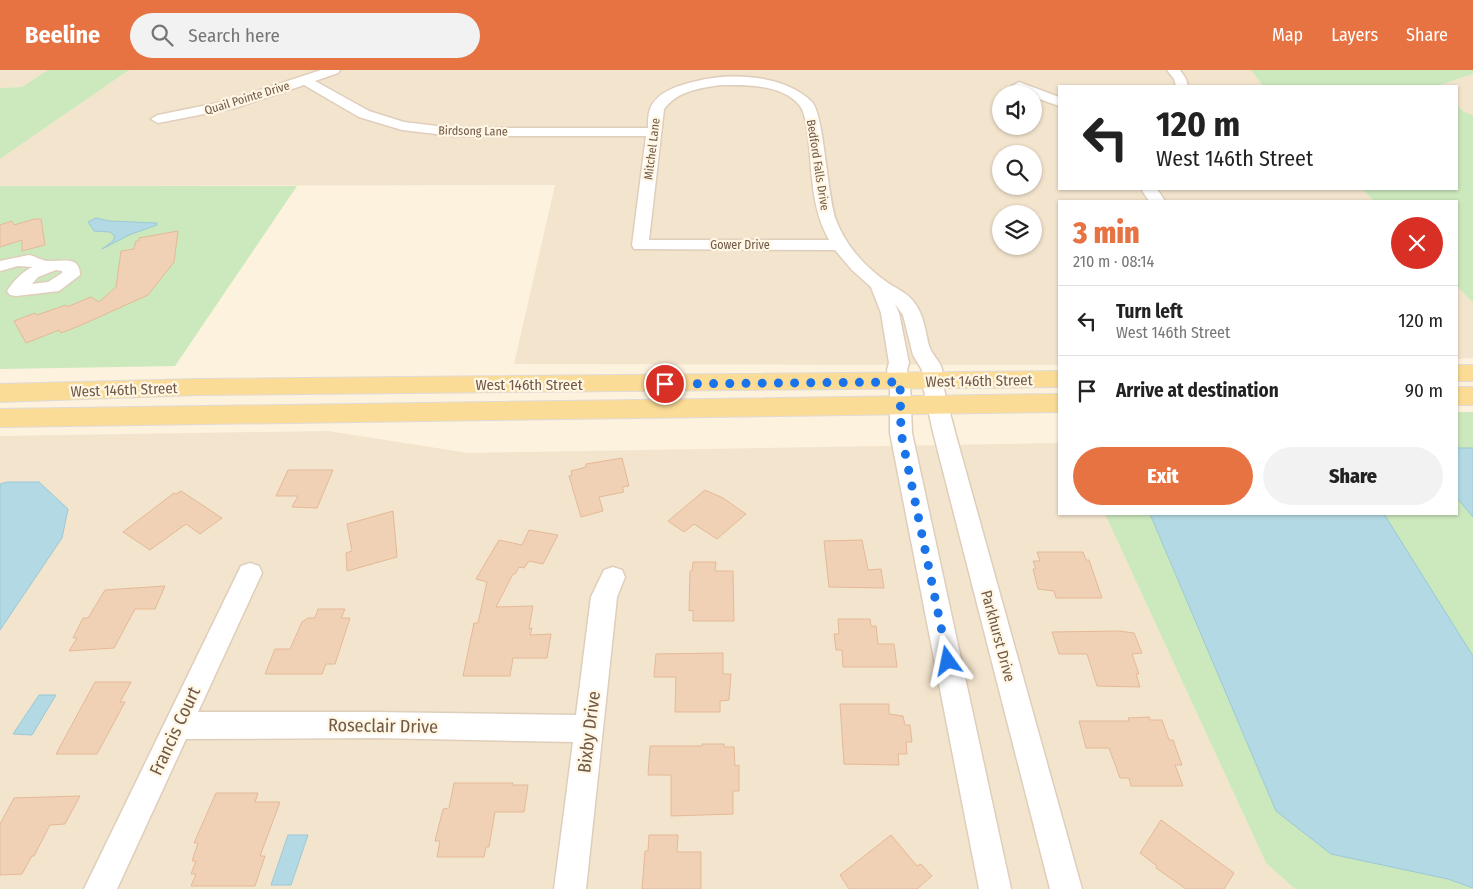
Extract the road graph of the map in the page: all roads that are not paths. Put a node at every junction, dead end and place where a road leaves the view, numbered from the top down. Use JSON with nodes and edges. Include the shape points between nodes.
{"nodes":[{"id":1,"x":334,"y":70,"type":"edge"},
{"id":2,"x":1173,"y":70,"type":"edge"},
{"id":3,"x":306,"y":80,"type":"junction"},
{"id":4,"x":735,"y":81,"type":"joint"},
{"id":5,"x":1182,"y":85,"type":"edge"},
{"id":6,"x":1042,"y":95,"type":"edge"},
{"id":7,"x":1058,"y":102,"type":"edge"},
{"id":8,"x":158,"y":119,"type":"dead end"},
{"id":9,"x":653,"y":132,"type":"junction"},
{"id":10,"x":640,"y":245,"type":"joint"},
{"id":11,"x":840,"y":245,"type":"junction"},
{"id":12,"x":0,"y":266,"type":"edge"},
{"id":13,"x":46,"y":267,"type":"junction"},
{"id":14,"x":879,"y":286,"type":"junction"},
{"id":15,"x":8,"y":295,"type":"edge"},
{"id":16,"x":1458,"y":373,"type":"edge"},
{"id":17,"x":1473,"y":373,"type":"edge"},
{"id":18,"x":1058,"y":379,"type":"edge"},
{"id":19,"x":0,"y":393,"type":"edge"},
{"id":20,"x":901,"y":393,"type":"junction"},
{"id":21,"x":935,"y":393,"type":"junction"},
{"id":22,"x":1458,"y":396,"type":"edge"},
{"id":23,"x":1473,"y":396,"type":"edge"},
{"id":24,"x":1058,"y":403,"type":"edge"},
{"id":25,"x":0,"y":418,"type":"edge"},
{"id":26,"x":250,"y":573,"type":"dead end"},
{"id":27,"x":613,"y":577,"type":"dead end"},
{"id":28,"x":178,"y":726,"type":"junction"},
{"id":29,"x":589,"y":729,"type":"junction"},
{"id":30,"x":100,"y":889,"type":"edge"},
{"id":31,"x":570,"y":889,"type":"edge"},
{"id":32,"x":995,"y":889,"type":"edge"},
{"id":33,"x":1066,"y":889,"type":"edge"}],
"edges":[{"from":1,"to":3,"type":"street","name":"Quail Pointe Drive"},
{"from":2,"to":5,"type":"street"},
{"from":3,"to":8,"type":"street","name":"Quail Pointe Drive","via":[[218,108]]},
{"from":3,"to":9,"type":"street","name":"Birdsong Lane","via":[[364,114],[402,126],[453,132]]},
{"from":4,"to":9,"type":"street","name":"Mitchel Lane","via":[[694,86],[670,95],[657,109]]},
{"from":4,"to":11,"type":"street","name":"Bedford Falls Drive","via":[[781,89],[800,98],[808,106],[823,205]]},
{"from":6,"to":7,"type":"street"},
{"from":9,"to":10,"type":"street","name":"Mitchel Lane"},
{"from":10,"to":11,"type":"street","name":"Gower Drive"},
{"from":11,"to":14,"type":"street","name":"Bedford Falls Drive"},
{"from":12,"to":13,"type":"street","via":[[26,259]]},
{"from":13,"to":15,"type":"street","via":[[26,277]]},
{"from":13,"to":15,"type":"street","via":[[61,265],[72,271],[67,280],[52,287]]},
{"from":14,"to":20,"type":"street","name":"Bedford Falls Drive","via":[[890,313]]},
{"from":14,"to":21,"type":"street","name":"Bedford Falls Drive","via":[[899,296],[908,307],[922,360],[932,369]]},
{"from":16,"to":17,"type":"main road"},
{"from":18,"to":21,"type":"main road","name":"West 146th Street"},
{"from":19,"to":20,"type":"main road","name":"West 146th Street","via":[[198,387]]},
{"from":20,"to":21,"type":"main road","name":"West 146th Street"},
{"from":20,"to":25,"type":"main road","name":"West 146th Street"},
{"from":20,"to":32,"type":"street","via":[[901,433]]},
{"from":21,"to":24,"type":"main road","name":"West 146th Street"},
{"from":21,"to":33,"type":"street","name":"Parkhurst Drive"},
{"from":22,"to":23,"type":"main road"},
{"from":26,"to":28,"type":"street","name":"Francis Court"},
{"from":27,"to":29,"type":"street","name":"Bixby Drive","via":[[604,597]]},
{"from":28,"to":29,"type":"street","name":"Roseclair Drive"},
{"from":28,"to":30,"type":"street","name":"Francis Court"},
{"from":29,"to":31,"type":"street","name":"Bixby Drive"}]}
